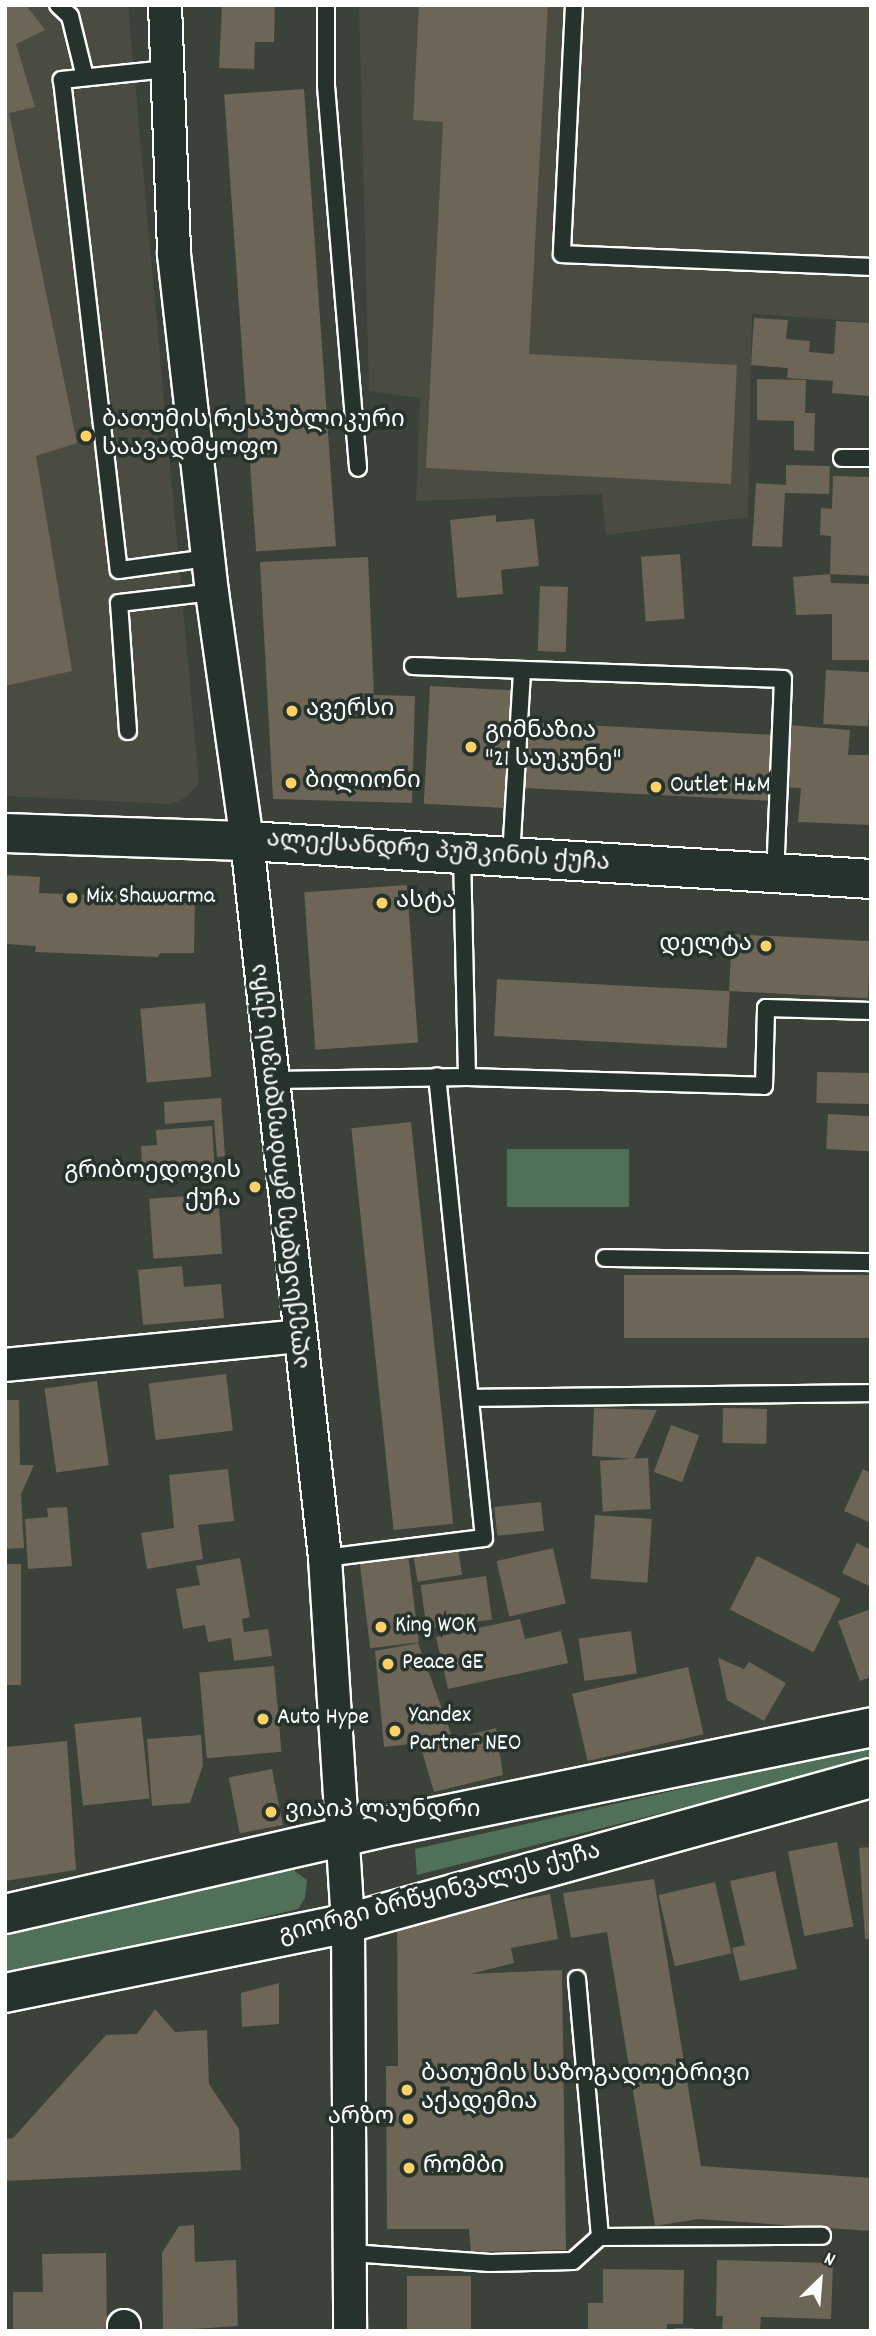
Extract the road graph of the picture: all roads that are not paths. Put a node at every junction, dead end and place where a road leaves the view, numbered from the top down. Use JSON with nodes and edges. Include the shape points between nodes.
{"nodes":[{"id":1,"x":58,"y":5,"type":"edge"},
{"id":2,"x":165,"y":5,"type":"edge"},
{"id":3,"x":326,"y":5,"type":"edge"},
{"id":4,"x":574,"y":5,"type":"edge"},
{"id":5,"x":167,"y":69,"type":"junction"},
{"id":6,"x":85,"y":77,"type":"junction"},
{"id":7,"x":871,"y":267,"type":"edge"},
{"id":8,"x":842,"y":458,"type":"dead end"},
{"id":9,"x":871,"y":458,"type":"edge"},
{"id":10,"x":358,"y":468,"type":"dead end"},
{"id":11,"x":208,"y":558,"type":"junction"},
{"id":12,"x":212,"y":592,"type":"junction"},
{"id":13,"x":414,"y":666,"type":"dead end"},
{"id":14,"x":522,"y":670,"type":"junction"},
{"id":15,"x":128,"y":731,"type":"dead end"},
{"id":16,"x":5,"y":834,"type":"edge"},
{"id":17,"x":247,"y":841,"type":"junction"},
{"id":18,"x":462,"y":855,"type":"junction"},
{"id":19,"x":511,"y":858,"type":"junction"},
{"id":20,"x":775,"y":874,"type":"junction"},
{"id":21,"x":871,"y":879,"type":"edge"},
{"id":22,"x":871,"y":1011,"type":"edge"},
{"id":23,"x":437,"y":1076,"type":"junction"},
{"id":24,"x":467,"y":1077,"type":"junction"},
{"id":25,"x":273,"y":1080,"type":"junction"},
{"id":26,"x":605,"y":1258,"type":"dead end"},
{"id":27,"x":871,"y":1262,"type":"edge"},
{"id":28,"x":299,"y":1336,"type":"junction"},
{"id":29,"x":5,"y":1365,"type":"edge"},
{"id":30,"x":871,"y":1393,"type":"edge"},
{"id":31,"x":471,"y":1398,"type":"junction"},
{"id":32,"x":325,"y":1558,"type":"junction"},
{"id":33,"x":871,"y":1727,"type":"edge"},
{"id":34,"x":871,"y":1778,"type":"edge"},
{"id":35,"x":343,"y":1837,"type":"junction"},
{"id":36,"x":5,"y":1914,"type":"edge"},
{"id":37,"x":348,"y":1923,"type":"junction"},
{"id":38,"x":577,"y":1979,"type":"dead end"},
{"id":39,"x":5,"y":1993,"type":"edge"},
{"id":40,"x":822,"y":2236,"type":"dead end"},
{"id":41,"x":600,"y":2237,"type":"junction"},
{"id":42,"x":351,"y":2253,"type":"junction"},
{"id":43,"x":350,"y":2331,"type":"edge"}],
"edges":[{"from":1,"to":6,"type":"lane","via":[[69,16]]},
{"from":2,"to":5,"type":"street","name":"ალექსანდრე გრიბოედოვის ქუჩა"},
{"from":3,"to":10,"type":"lane","via":[[326,86]]},
{"from":4,"to":7,"type":"lane","via":[[562,254]]},
{"from":5,"to":6,"type":"lane"},
{"from":5,"to":11,"type":"street","name":"ალექსანდრე გრიბოედოვის ქუჩა","via":[[174,254]]},
{"from":6,"to":11,"type":"lane","via":[[62,80],[119,570]]},
{"from":8,"to":9,"type":"lane"},
{"from":11,"to":12,"type":"street","name":"ალექსანდრე გრიბოედოვის ქუჩა"},
{"from":12,"to":15,"type":"lane","via":[[119,603]]},
{"from":12,"to":17,"type":"street","name":"ალექსანდრე გრიბოედოვის ქუჩა"},
{"from":13,"to":14,"type":"lane"},
{"from":14,"to":19,"type":"lane"},
{"from":14,"to":20,"type":"lane","via":[[783,679]]},
{"from":16,"to":17,"type":"street","name":"ალექსანდრე პუშკინის ქუჩა"},
{"from":17,"to":18,"type":"street","name":"ალექსანდრე პუშკინის ქუჩა"},
{"from":17,"to":25,"type":"street","name":"ალექსანდრე გრიბოედოვის ქუჩა"},
{"from":18,"to":19,"type":"street","name":"ალექსანდრე პუშკინის ქუჩა"},
{"from":18,"to":24,"type":"lane"},
{"from":19,"to":20,"type":"street","name":"ალექსანდრე პუშკინის ქუჩა"},
{"from":20,"to":21,"type":"street","name":"ალექსანდრე პუშკინის ქუჩა"},
{"from":22,"to":24,"type":"lane","via":[[766,1008],[764,1086]]},
{"from":23,"to":24,"type":"lane"},
{"from":23,"to":25,"type":"lane"},
{"from":23,"to":31,"type":"lane"},
{"from":25,"to":28,"type":"street","name":"ალექსანდრე გრიბოედოვის ქუჩა"},
{"from":26,"to":27,"type":"lane"},
{"from":28,"to":29,"type":"street"},
{"from":28,"to":32,"type":"street","name":"ალექსანდრე გრიბოედოვის ქუჩა"},
{"from":30,"to":31,"type":"lane"},
{"from":31,"to":32,"type":"lane","via":[[484,1538]]},
{"from":32,"to":35,"type":"street","name":"ალექსანდრე გრიბოედოვის ქუჩა"},
{"from":33,"to":35,"type":"street"},
{"from":34,"to":37,"type":"street","name":"გიორგი ბრწყინვალეს ქუჩა"},
{"from":35,"to":36,"type":"street"},
{"from":35,"to":37,"type":"street","name":"ალექსანდრე გრიბოედოვის ქუჩა"},
{"from":37,"to":39,"type":"street","name":"გიორგი ბრწყინვალეს ქუჩა"},
{"from":37,"to":42,"type":"street","name":"ალექსანდრე გრიბოედოვის ქუჩა"},
{"from":38,"to":41,"type":"lane"},
{"from":40,"to":41,"type":"lane"},
{"from":41,"to":42,"type":"lane","via":[[573,2261],[490,2263]]},
{"from":42,"to":43,"type":"street","name":"ალექსანდრე გრიბოედოვის ქუჩა"}]}
